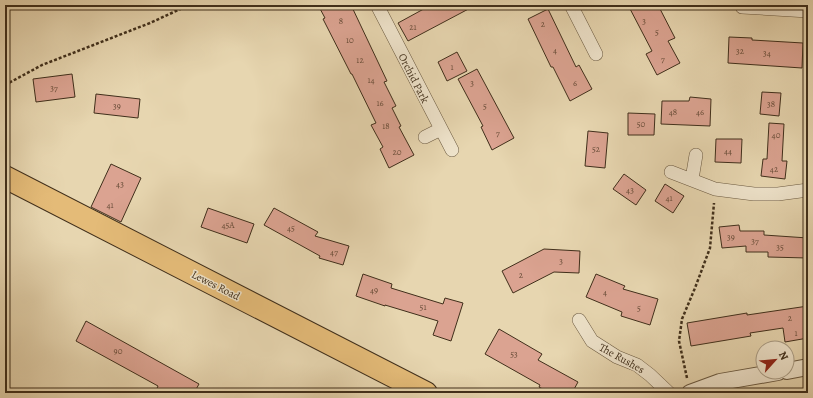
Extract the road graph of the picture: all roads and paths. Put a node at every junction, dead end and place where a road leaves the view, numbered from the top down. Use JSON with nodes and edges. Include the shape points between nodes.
{"nodes":[{"id":1,"x":189,"y":5,"type":"edge"},
{"id":2,"x":377,"y":5,"type":"edge"},
{"id":3,"x":572,"y":5,"type":"edge"},
{"id":4,"x":742,"y":7,"type":"dead end"},
{"id":5,"x":759,"y":7,"type":"edge"},
{"id":6,"x":808,"y":11,"type":"edge"},
{"id":7,"x":596,"y":54,"type":"dead end"},
{"id":8,"x":5,"y":85,"type":"edge"},
{"id":9,"x":441,"y":129,"type":"junction"},
{"id":10,"x":425,"y":137,"type":"dead end"},
{"id":11,"x":452,"y":150,"type":"dead end"},
{"id":12,"x":696,"y":155,"type":"dead end"},
{"id":13,"x":671,"y":172,"type":"dead end"},
{"id":14,"x":5,"y":177,"type":"edge"},
{"id":15,"x":692,"y":179,"type":"junction"},
{"id":16,"x":715,"y":189,"type":"junction"},
{"id":17,"x":808,"y":190,"type":"edge"},
{"id":18,"x":579,"y":320,"type":"dead end"},
{"id":19,"x":808,"y":367,"type":"edge"},
{"id":20,"x":795,"y":369,"type":"edge"},
{"id":21,"x":755,"y":376,"type":"edge"},
{"id":22,"x":691,"y":392,"type":"edge"},
{"id":23,"x":426,"y":393,"type":"edge"},
{"id":24,"x":670,"y":393,"type":"edge"}],
"edges":[{"from":1,"to":8,"type":"path","via":[[42,65]]},
{"from":2,"to":9,"type":"street","name":"Orchid Park"},
{"from":3,"to":7,"type":"street"},
{"from":4,"to":5,"type":"street"},
{"from":5,"to":6,"type":"street"},
{"from":9,"to":10,"type":"street"},
{"from":9,"to":11,"type":"street","name":"Orchid Park"},
{"from":12,"to":15,"type":"street"},
{"from":13,"to":15,"type":"street"},
{"from":14,"to":23,"type":"highway","name":"Lewes Road"},
{"from":15,"to":16,"type":"street"},
{"from":16,"to":17,"type":"street","via":[[754,194]]},
{"from":16,"to":22,"type":"path","via":[[710,248],[682,319],[679,341]]},
{"from":18,"to":24,"type":"street","name":"The Rushes","via":[[592,341],[617,358],[636,365]]},
{"from":19,"to":20,"type":"street"},
{"from":21,"to":22,"type":"street","via":[[720,382]]}]}
